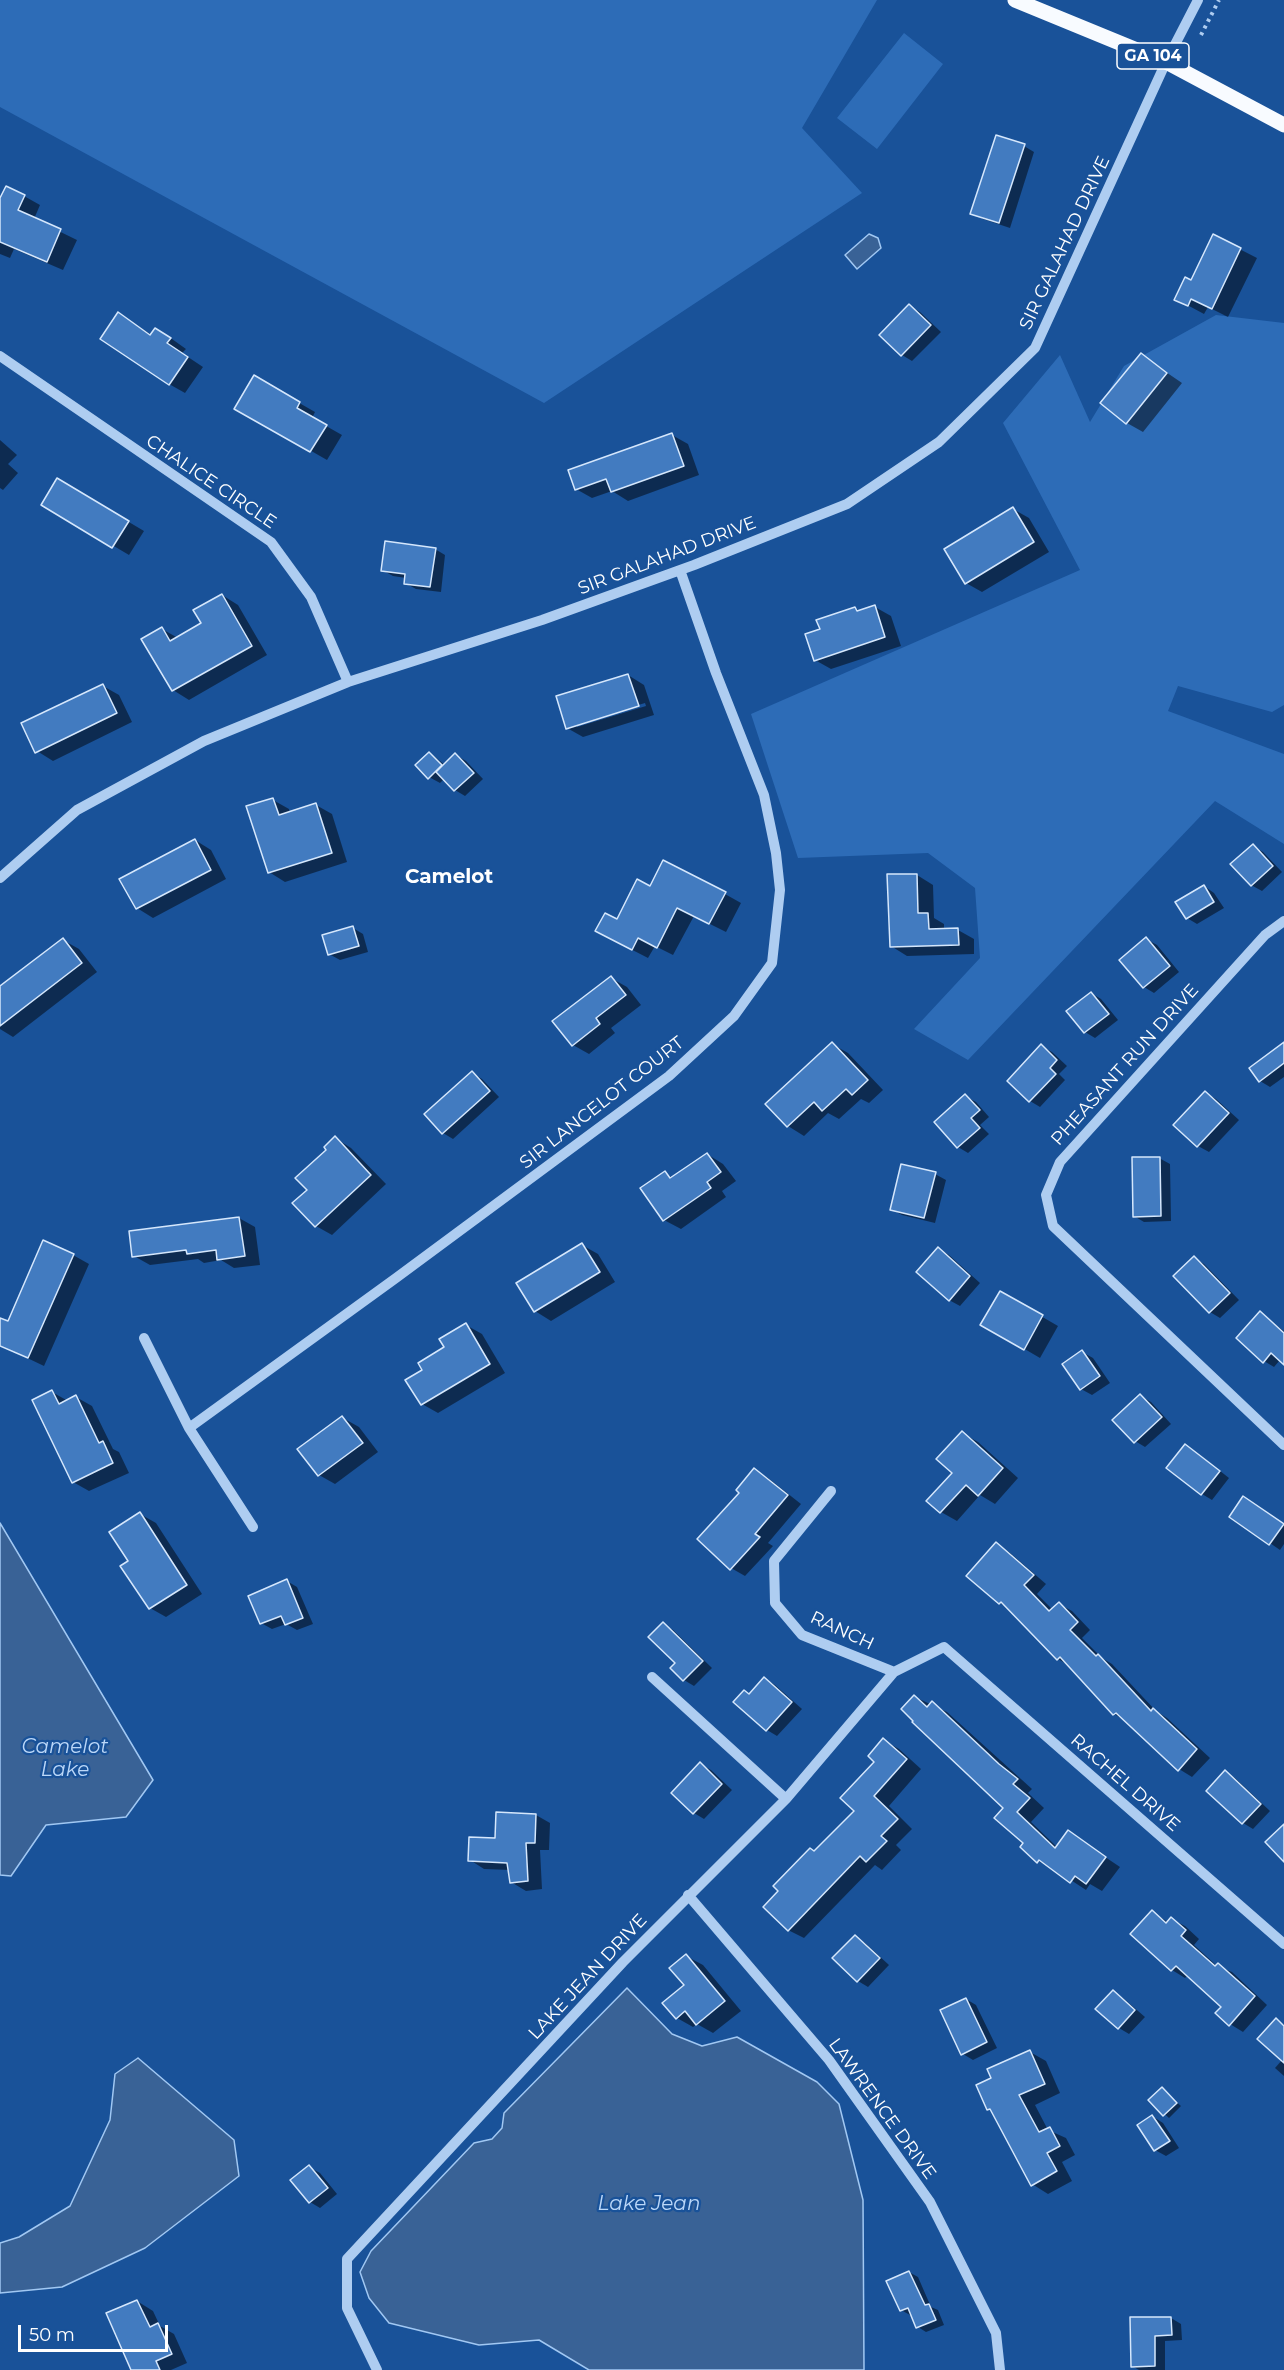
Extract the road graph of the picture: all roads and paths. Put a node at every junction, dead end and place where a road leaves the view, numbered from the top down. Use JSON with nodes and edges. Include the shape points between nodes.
{"nodes":[{"id":1,"x":1016,"y":0,"type":"edge"},
{"id":2,"x":1198,"y":0,"type":"edge"},
{"id":3,"x":1219,"y":0,"type":"edge"},
{"id":4,"x":1201,"y":35,"type":"dead end"},
{"id":5,"x":1166,"y":62,"type":"junction"},
{"id":6,"x":1284,"y":125,"type":"edge"},
{"id":7,"x":0,"y":356,"type":"edge"},
{"id":8,"x":680,"y":570,"type":"junction"},
{"id":9,"x":348,"y":682,"type":"junction"},
{"id":10,"x":0,"y":878,"type":"edge"},
{"id":11,"x":1284,"y":921,"type":"edge"},
{"id":12,"x":144,"y":1338,"type":"dead end"},
{"id":13,"x":189,"y":1428,"type":"junction"},
{"id":14,"x":1284,"y":1445,"type":"edge"},
{"id":15,"x":831,"y":1491,"type":"dead end"},
{"id":16,"x":253,"y":1527,"type":"dead end"},
{"id":17,"x":944,"y":1647,"type":"joint"},
{"id":18,"x":894,"y":1672,"type":"junction"},
{"id":19,"x":652,"y":1677,"type":"dead end"},
{"id":20,"x":786,"y":1799,"type":"junction"},
{"id":21,"x":688,"y":1895,"type":"junction"},
{"id":22,"x":1284,"y":1944,"type":"edge"},
{"id":23,"x":377,"y":2370,"type":"edge"},
{"id":24,"x":1000,"y":2370,"type":"edge"}],
"edges":[{"from":1,"to":5,"type":"main road","number":"GA 104"},
{"from":2,"to":5,"type":"street","name":"SIR GALAHAD DRIVE"},
{"from":3,"to":4,"type":"path"},
{"from":5,"to":6,"type":"main road","number":"GA 104"},
{"from":5,"to":8,"type":"street","name":"SIR GALAHAD DRIVE","via":[[1035,348],[939,442],[847,504]]},
{"from":7,"to":9,"type":"street","name":"CHALICE CIRCLE","via":[[271,542],[311,597]]},
{"from":8,"to":9,"type":"street","name":"SIR GALAHAD DRIVE","via":[[542,620]]},
{"from":8,"to":13,"type":"street","name":"SIR LANCELOT COURT","via":[[764,795],[780,890],[772,963],[734,1016],[669,1076]]},
{"from":9,"to":10,"type":"street","name":"SIR GALAHAD DRIVE","via":[[204,741],[77,810]]},
{"from":11,"to":14,"type":"street","name":"PHEASANT RUN DRIVE","via":[[1265,935],[1060,1162],[1046,1195],[1053,1226]]},
{"from":12,"to":13,"type":"street"},
{"from":13,"to":16,"type":"street"},
{"from":15,"to":18,"type":"street","name":"RANCH","via":[[774,1561],[775,1603],[802,1635]]},
{"from":17,"to":18,"type":"street","name":"LAKE JEAN DRIVE"},
{"from":17,"to":22,"type":"street","name":"RACHEL DRIVE"},
{"from":18,"to":20,"type":"street","name":"LAKE JEAN DRIVE"},
{"from":19,"to":20,"type":"street"},
{"from":20,"to":21,"type":"street","name":"LAKE JEAN DRIVE"},
{"from":21,"to":23,"type":"street","name":"LAKE JEAN DRIVE","via":[[348,2259],[348,2308]]},
{"from":21,"to":24,"type":"street","name":"LAWRENCE DRIVE","via":[[829,2060],[930,2202],[996,2333]]}]}
